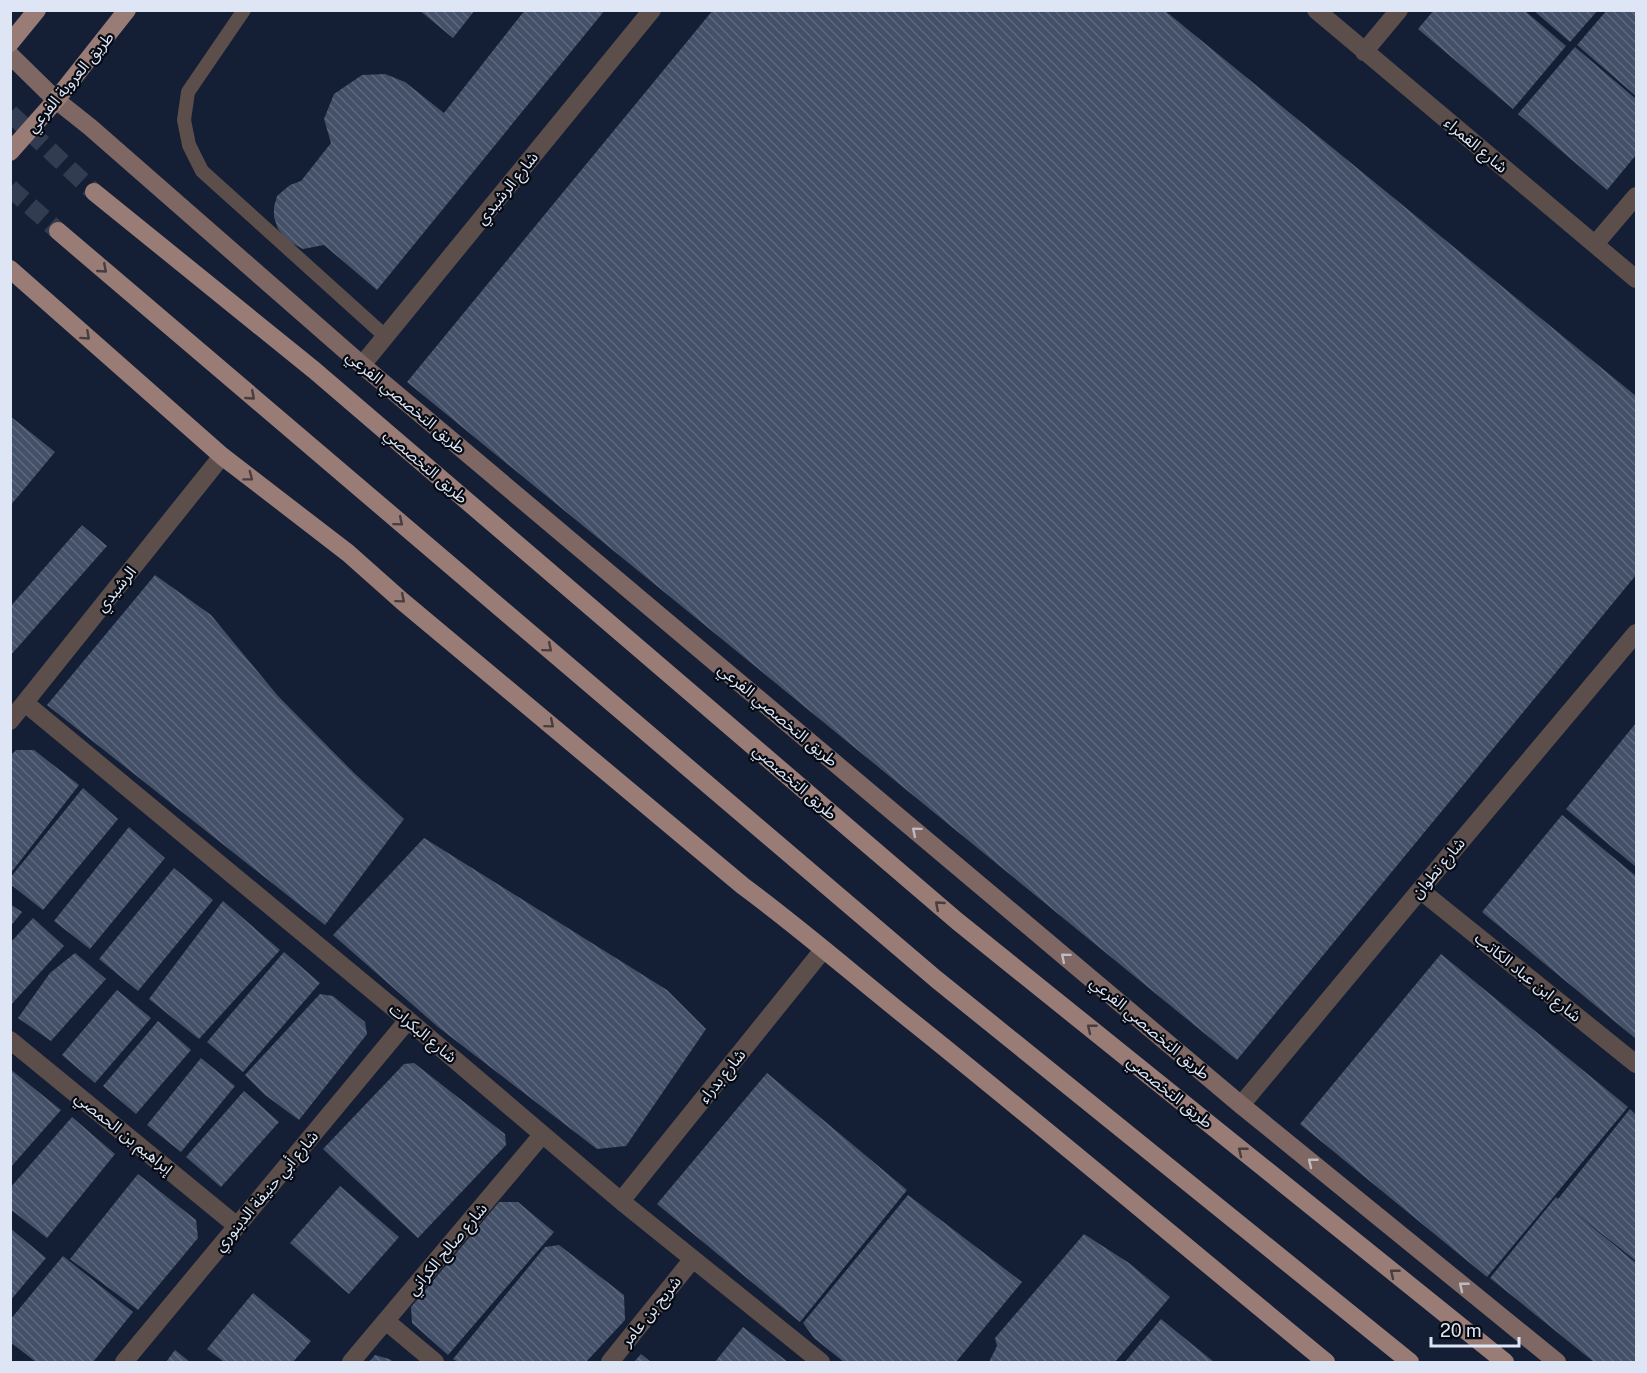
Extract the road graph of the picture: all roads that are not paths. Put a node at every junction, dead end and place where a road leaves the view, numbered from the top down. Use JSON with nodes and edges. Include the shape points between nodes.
{"nodes":[{"id":1,"x":37,"y":10,"type":"edge"},
{"id":2,"x":128,"y":10,"type":"edge"},
{"id":3,"x":244,"y":10,"type":"edge"},
{"id":4,"x":652,"y":10,"type":"edge"},
{"id":5,"x":1316,"y":10,"type":"edge"},
{"id":6,"x":1399,"y":10,"type":"edge"},
{"id":7,"x":10,"y":43,"type":"edge"},
{"id":8,"x":1364,"y":52,"type":"junction"},
{"id":9,"x":10,"y":55,"type":"edge"},
{"id":10,"x":56,"y":100,"type":"junction"},
{"id":11,"x":10,"y":152,"type":"edge"},
{"id":12,"x":94,"y":192,"type":"tunnel mouth"},
{"id":13,"x":1636,"y":196,"type":"edge"},
{"id":14,"x":58,"y":231,"type":"tunnel mouth"},
{"id":15,"x":1596,"y":243,"type":"junction"},
{"id":16,"x":10,"y":269,"type":"edge"},
{"id":17,"x":1636,"y":279,"type":"edge"},
{"id":18,"x":385,"y":336,"type":"junction"},
{"id":19,"x":362,"y":365,"type":"junction"},
{"id":20,"x":222,"y":456,"type":"junction"},
{"id":21,"x":1636,"y":633,"type":"edge"},
{"id":22,"x":25,"y":703,"type":"junction"},
{"id":23,"x":10,"y":721,"type":"edge"},
{"id":24,"x":1420,"y":890,"type":"junction"},
{"id":25,"x":823,"y":950,"type":"junction"},
{"id":26,"x":408,"y":1020,"type":"junction"},
{"id":27,"x":10,"y":1040,"type":"edge"},
{"id":28,"x":1636,"y":1064,"type":"edge"},
{"id":29,"x":1241,"y":1105,"type":"junction"},
{"id":30,"x":542,"y":1135,"type":"junction"},
{"id":31,"x":621,"y":1201,"type":"junction"},
{"id":32,"x":237,"y":1226,"type":"junction"},
{"id":33,"x":692,"y":1260,"type":"junction"},
{"id":34,"x":387,"y":1322,"type":"junction"},
{"id":35,"x":124,"y":1362,"type":"edge"},
{"id":36,"x":351,"y":1362,"type":"edge"},
{"id":37,"x":435,"y":1362,"type":"edge"},
{"id":38,"x":610,"y":1362,"type":"edge"},
{"id":39,"x":821,"y":1362,"type":"edge"},
{"id":40,"x":1326,"y":1362,"type":"edge"},
{"id":41,"x":1410,"y":1362,"type":"edge"},
{"id":42,"x":1505,"y":1362,"type":"edge"},
{"id":43,"x":1557,"y":1362,"type":"edge"}],
"edges":[{"from":1,"to":7,"type":"main road"},
{"from":2,"to":10,"type":"main road","name":"طريق العروبة الفرعي"},
{"from":3,"to":18,"type":"lane","via":[[188,92],[184,120],[189,145],[202,171]]},
{"from":4,"to":18,"type":"street","name":"شارع الرشيدي"},
{"from":5,"to":8,"type":"street","name":"شارع القمراء"},
{"from":6,"to":8,"type":"street"},
{"from":8,"to":15,"type":"street","name":"شارع القمراء"},
{"from":9,"to":10,"type":"street","name":"طريق التخصصي الفرعي"},
{"from":10,"to":11,"type":"main road","name":"طريق العروبة الفرعي"},
{"from":10,"to":19,"type":"street","name":"طريق التخصصي الفرعي"},
{"from":42,"to":12,"type":"main road","name":"طريق التخصصي","one_way":true,"via":[[957,921],[314,370]]},
{"from":13,"to":15,"type":"street"},
{"from":14,"to":41,"type":"main road","one_way":true,"via":[[936,979]]},
{"from":15,"to":17,"type":"street","name":"شارع القمراء"},
{"from":16,"to":20,"type":"main road","one_way":true},
{"from":18,"to":19,"type":"street","name":"شارع الرشيدي"},
{"from":29,"to":19,"type":"street","name":"طريق التخصصي الفرعي","one_way":true},
{"from":20,"to":22,"type":"street","name":"الرشيدي"},
{"from":20,"to":25,"type":"main road","one_way":true,"via":[[348,554]]},
{"from":21,"to":24,"type":"street","name":"شارع تطوان"},
{"from":22,"to":23,"type":"street","name":"الرشيدي"},
{"from":22,"to":26,"type":"street","name":"شارع البكرات"},
{"from":24,"to":28,"type":"street","name":"شارع ابن عباد الكاتب"},
{"from":24,"to":29,"type":"street","name":"شارع تطوان"},
{"from":25,"to":31,"type":"street","name":"شارع بدراء"},
{"from":25,"to":40,"type":"main road"},
{"from":26,"to":30,"type":"street","name":"شارع البكرات"},
{"from":26,"to":32,"type":"street","name":"شارع أبي حنيفة الدينوري"},
{"from":27,"to":32,"type":"street","name":"إبراهيم بن الحمصي"},
{"from":43,"to":29,"type":"street","name":"طريق التخصصي الفرعي","one_way":true},
{"from":30,"to":31,"type":"street","name":"شارع البكرات"},
{"from":30,"to":34,"type":"street","name":"شارع صالح الكراني"},
{"from":31,"to":33,"type":"street","name":"شارع البكرات"},
{"from":32,"to":35,"type":"street","name":"شارع أبي حنيفة الدينوري"},
{"from":33,"to":38,"type":"street","name":"شريح بن عامر"},
{"from":33,"to":39,"type":"street","name":"شارع البكرات"},
{"from":34,"to":36,"type":"street","name":"شارع صالح الكراني"},
{"from":34,"to":37,"type":"street"}]}
